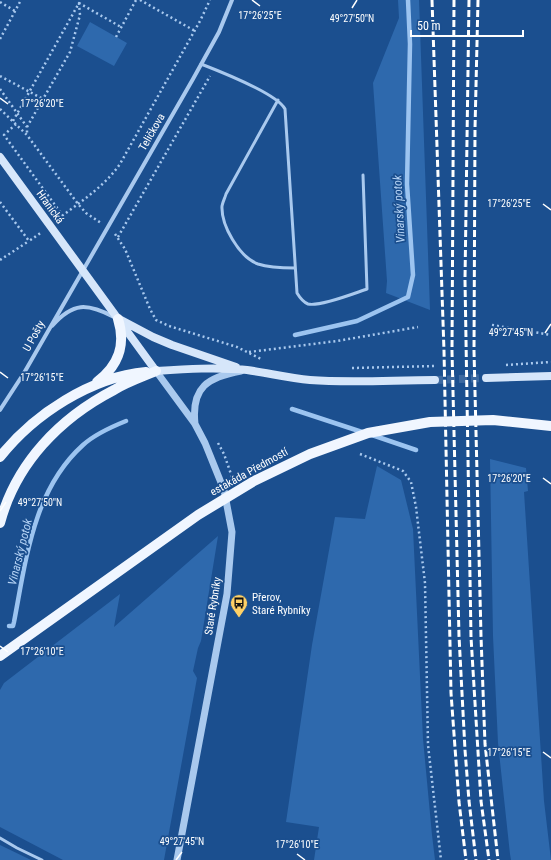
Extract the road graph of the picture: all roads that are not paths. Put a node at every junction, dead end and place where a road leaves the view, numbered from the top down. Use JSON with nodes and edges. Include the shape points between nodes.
{"nodes":[{"id":1,"x":232,"y":0,"type":"edge"},
{"id":2,"x":201,"y":64,"type":"junction"},
{"id":3,"x":278,"y":100,"type":"junction"},
{"id":4,"x":0,"y":157,"type":"edge"},
{"id":5,"x":363,"y":175,"type":"dead end"},
{"id":6,"x":295,"y":268,"type":"junction"},
{"id":7,"x":83,"y":270,"type":"junction"},
{"id":8,"x":118,"y":319,"type":"junction"},
{"id":9,"x":45,"y":334,"type":"junction"},
{"id":10,"x":246,"y":370,"type":"junction"},
{"id":11,"x":156,"y":371,"type":"junction"},
{"id":12,"x":551,"y":376,"type":"edge"},
{"id":13,"x":486,"y":378,"type":"tunnel mouth"},
{"id":14,"x":435,"y":380,"type":"tunnel mouth"},
{"id":15,"x":89,"y":387,"type":"junction"},
{"id":16,"x":0,"y":410,"type":"edge"},
{"id":17,"x":195,"y":424,"type":"junction"},
{"id":18,"x":551,"y":426,"type":"edge"},
{"id":19,"x":0,"y":457,"type":"edge"},
{"id":20,"x":0,"y":523,"type":"edge"},
{"id":21,"x":0,"y":656,"type":"edge"},
{"id":22,"x":0,"y":838,"type":"edge"},
{"id":23,"x":42,"y":860,"type":"edge"},
{"id":24,"x":177,"y":860,"type":"edge"}],
"edges":[{"from":1,"to":2,"type":"street","name":"Teličkova","via":[[219,32]]},
{"from":2,"to":3,"type":"lane"},
{"from":2,"to":7,"type":"street","name":"Teličkova"},
{"from":3,"to":6,"type":"lane","via":[[286,112]]},
{"from":3,"to":6,"type":"lane","via":[[226,194],[222,206],[234,242],[246,257],[274,268]]},
{"from":4,"to":7,"type":"main road","name":"Hranická"},
{"from":5,"to":6,"type":"lane","via":[[367,289],[320,304],[309,304],[297,293]]},
{"from":7,"to":8,"type":"main road","name":"Hranická"},
{"from":7,"to":9,"type":"street","name":"U Pošty"},
{"from":8,"to":9,"type":"street","via":[[88,306],[80,307],[63,315]]},
{"from":8,"to":10,"type":"main road","via":[[153,338]]},
{"from":8,"to":11,"type":"main road","name":"Hranická"},
{"from":8,"to":15,"type":"main road","via":[[122,336],[121,349],[111,368]]},
{"from":9,"to":16,"type":"street","name":"U Pošty"},
{"from":10,"to":11,"type":"main road","via":[[197,368]]},
{"from":10,"to":14,"type":"main road","via":[[309,380]]},
{"from":10,"to":17,"type":"street","via":[[216,377],[204,385],[195,401]]},
{"from":11,"to":15,"type":"main road","via":[[125,375]]},
{"from":11,"to":17,"type":"street","name":"Staré Rybníky"},
{"from":11,"to":20,"type":"main road","via":[[88,405],[55,431],[36,452],[16,482]]},
{"from":12,"to":13,"type":"main road"},
{"from":15,"to":19,"type":"main road","via":[[34,424]]},
{"from":17,"to":24,"type":"street","name":"Staré Rybníky","via":[[224,490],[232,539],[227,594]]},
{"from":18,"to":21,"type":"main road","name":"estakáda Předmostí","bridge":true,"via":[[493,420],[430,422],[368,433],[310,454],[254,481],[198,515]]},
{"from":22,"to":23,"type":"lane"}]}
